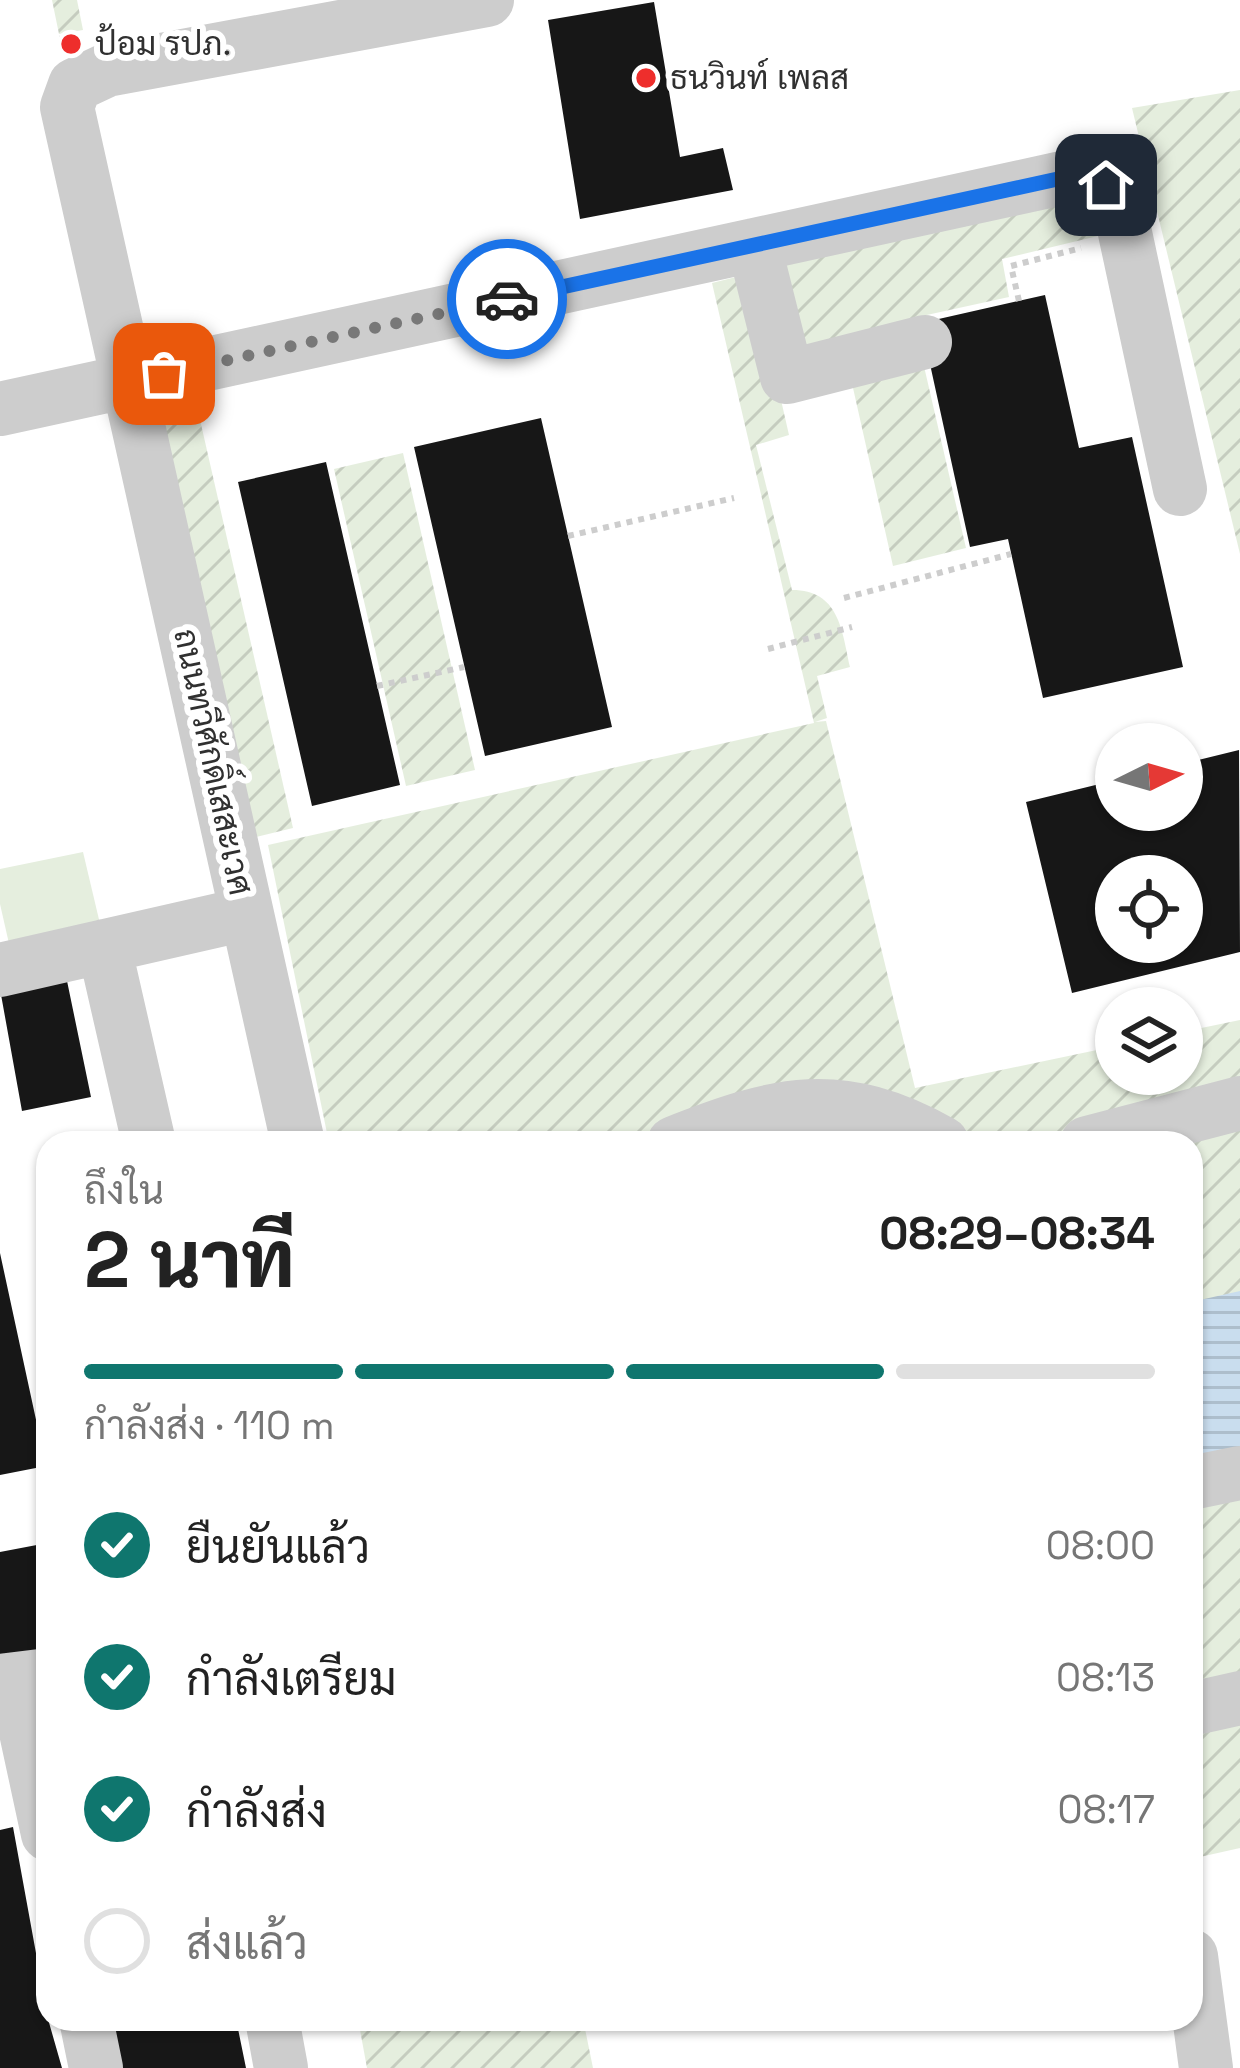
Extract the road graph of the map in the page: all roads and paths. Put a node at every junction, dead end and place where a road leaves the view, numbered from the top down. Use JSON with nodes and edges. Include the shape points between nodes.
{"nodes":[{"id":1,"x":487,"y":0,"type":"edge"},
{"id":2,"x":1125,"y":238,"type":"junction"},
{"id":3,"x":754,"y":245,"type":"junction"},
{"id":4,"x":1019,"y":301,"type":"dead end"},
{"id":5,"x":925,"y":342,"type":"dead end"},
{"id":6,"x":129,"y":382,"type":"junction"},
{"id":7,"x":0,"y":409,"type":"edge"},
{"id":8,"x":1180,"y":489,"type":"dead end"},
{"id":9,"x":734,"y":498,"type":"dead end"},
{"id":10,"x":568,"y":536,"type":"dead end"},
{"id":11,"x":1011,"y":554,"type":"dead end"},
{"id":12,"x":844,"y":598,"type":"dead end"},
{"id":13,"x":852,"y":627,"type":"dead end"},
{"id":14,"x":768,"y":649,"type":"dead end"},
{"id":15,"x":464,"y":668,"type":"dead end"},
{"id":16,"x":377,"y":686,"type":"dead end"},
{"id":17,"x":228,"y":918,"type":"dead end"},
{"id":18,"x":104,"y":946,"type":"junction"},
{"id":19,"x":0,"y":970,"type":"edge"},
{"id":20,"x":1240,"y":1103,"type":"edge"},
{"id":21,"x":146,"y":1131,"type":"edge"},
{"id":22,"x":295,"y":1131,"type":"edge"},
{"id":23,"x":704,"y":1131,"type":"edge"},
{"id":24,"x":913,"y":1131,"type":"edge"},
{"id":25,"x":1133,"y":1131,"type":"edge"},
{"id":26,"x":1240,"y":1473,"type":"edge"},
{"id":27,"x":1203,"y":1481,"type":"edge"},
{"id":28,"x":1240,"y":1698,"type":"edge"},
{"id":29,"x":24,"y":1706,"type":"edge"},
{"id":30,"x":1203,"y":1706,"type":"edge"},
{"id":31,"x":28,"y":1778,"type":"edge"},
{"id":32,"x":88,"y":2031,"type":"edge"},
{"id":33,"x":274,"y":2031,"type":"edge"},
{"id":34,"x":1201,"y":2031,"type":"edge"},
{"id":35,"x":96,"y":2068,"type":"edge"},
{"id":36,"x":281,"y":2068,"type":"edge"},
{"id":37,"x":1206,"y":2068,"type":"edge"}],
"edges":[{"from":1,"to":6,"type":"street","name":"ถนนทวีศักดิ์เสสะเวศ","via":[[107,70],[75,85],[69,136]]},
{"from":2,"to":3,"type":"street","via":[[1106,185],[1076,175]]},
{"from":2,"to":4,"type":"path","via":[[1012,266]]},
{"from":2,"to":8,"type":"street"},
{"from":3,"to":5,"type":"street","via":[[787,377]]},
{"from":3,"to":6,"type":"street"},
{"from":6,"to":7,"type":"street"},
{"from":6,"to":22,"type":"street","name":"ถนนทวีศักดิ์เสสะเวศ"},
{"from":9,"to":10,"type":"path"},
{"from":11,"to":12,"type":"path"},
{"from":13,"to":14,"type":"path"},
{"from":15,"to":16,"type":"path"},
{"from":17,"to":18,"type":"street"},
{"from":18,"to":19,"type":"street"},
{"from":18,"to":21,"type":"street"},
{"from":20,"to":25,"type":"street"},
{"from":23,"to":24,"type":"street","via":[[812,1102],[854,1106]]},
{"from":26,"to":27,"type":"street"},
{"from":28,"to":30,"type":"street"},
{"from":29,"to":31,"type":"street"},
{"from":32,"to":35,"type":"street"},
{"from":33,"to":36,"type":"street"},
{"from":34,"to":37,"type":"street"}]}
